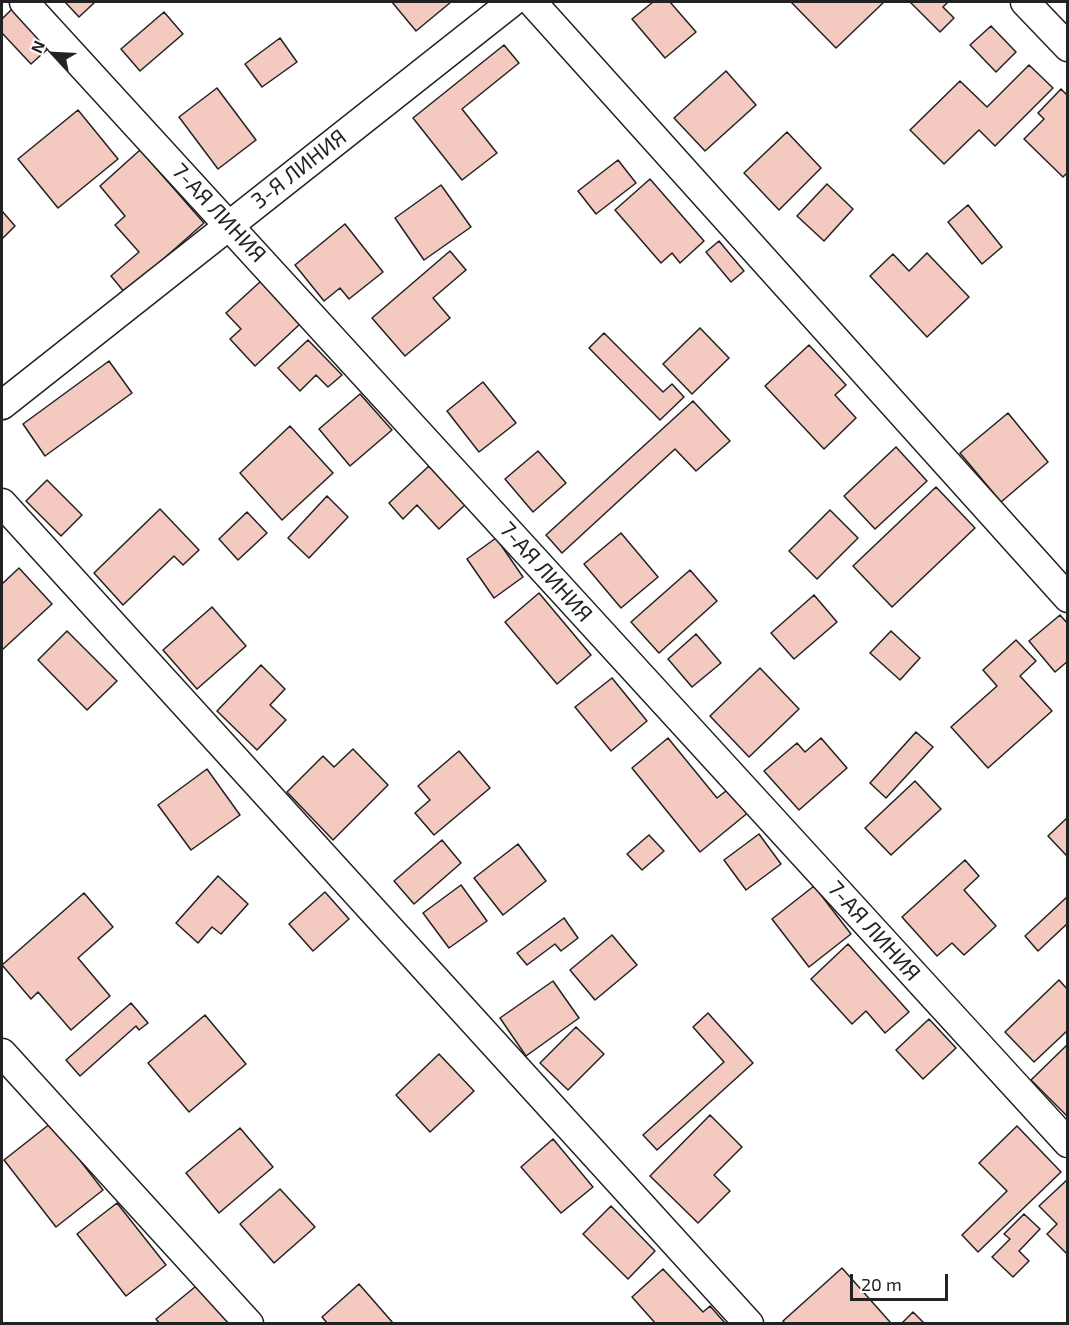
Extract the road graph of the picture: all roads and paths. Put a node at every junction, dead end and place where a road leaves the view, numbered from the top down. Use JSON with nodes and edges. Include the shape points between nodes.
{"nodes":[{"id":1,"x":24,"y":2,"type":"edge"},
{"id":2,"x":512,"y":2,"type":"edge"},
{"id":3,"x":532,"y":2,"type":"edge"},
{"id":4,"x":1025,"y":2,"type":"edge"},
{"id":5,"x":1068,"y":47,"type":"edge"},
{"id":6,"x":229,"y":225,"type":"junction"},
{"id":7,"x":2,"y":405,"type":"edge"},
{"id":8,"x":2,"y":503,"type":"edge"},
{"id":9,"x":1068,"y":598,"type":"edge"},
{"id":10,"x":2,"y":1053,"type":"edge"},
{"id":11,"x":1068,"y":1143,"type":"edge"},
{"id":12,"x":249,"y":1323,"type":"edge"},
{"id":13,"x":748,"y":1323,"type":"edge"}],
"edges":[{"from":1,"to":6,"type":"street","name":"7-АЯ ЛИНИЯ"},
{"from":2,"to":6,"type":"street","name":"3-Я ЛИНИЯ"},
{"from":3,"to":9,"type":"street"},
{"from":4,"to":5,"type":"street"},
{"from":6,"to":7,"type":"street","name":"3-Я ЛИНИЯ"},
{"from":6,"to":11,"type":"street","name":"7-АЯ ЛИНИЯ"},
{"from":8,"to":13,"type":"street"},
{"from":10,"to":12,"type":"street"}]}
